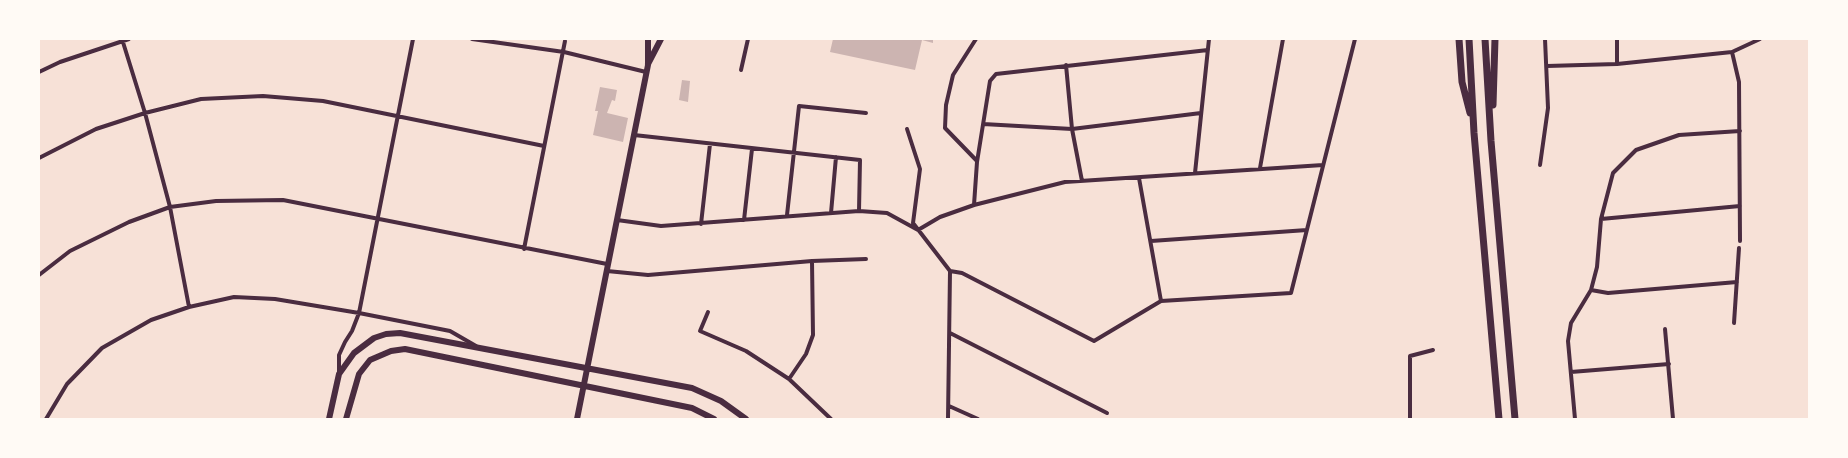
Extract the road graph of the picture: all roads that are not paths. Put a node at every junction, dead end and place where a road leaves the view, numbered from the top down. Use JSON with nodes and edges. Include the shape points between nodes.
{"nodes":[{"id":1,"x":129,"y":39,"type":"edge"},
{"id":2,"x":413,"y":39,"type":"edge"},
{"id":3,"x":472,"y":39,"type":"edge"},
{"id":4,"x":648,"y":39,"type":"edge"},
{"id":5,"x":661,"y":39,"type":"edge"},
{"id":6,"x":748,"y":39,"type":"edge"},
{"id":7,"x":976,"y":39,"type":"edge"},
{"id":8,"x":1209,"y":39,"type":"edge"},
{"id":9,"x":1283,"y":39,"type":"edge"},
{"id":10,"x":1354,"y":39,"type":"edge"},
{"id":11,"x":1459,"y":39,"type":"edge"},
{"id":12,"x":1469,"y":39,"type":"edge"},
{"id":13,"x":1485,"y":39,"type":"edge"},
{"id":14,"x":1495,"y":39,"type":"edge"},
{"id":15,"x":1545,"y":39,"type":"edge"},
{"id":16,"x":1617,"y":39,"type":"edge"},
{"id":17,"x":1760,"y":39,"type":"edge"},
{"id":18,"x":122,"y":40,"type":"edge"},
{"id":19,"x":487,"y":40,"type":"edge"},
{"id":20,"x":565,"y":41,"type":"dead end"},
{"id":21,"x":1208,"y":50,"type":"junction"},
{"id":22,"x":564,"y":52,"type":"junction"},
{"id":23,"x":1732,"y":52,"type":"junction"},
{"id":24,"x":1066,"y":64,"type":"junction"},
{"id":25,"x":1617,"y":64,"type":"junction"},
{"id":26,"x":1546,"y":66,"type":"junction"},
{"id":27,"x":647,"y":69,"type":"junction"},
{"id":28,"x":741,"y":70,"type":"dead end"},
{"id":29,"x":39,"y":72,"type":"edge"},
{"id":30,"x":145,"y":113,"type":"junction"},
{"id":31,"x":866,"y":113,"type":"dead end"},
{"id":32,"x":1201,"y":113,"type":"junction"},
{"id":33,"x":398,"y":117,"type":"junction"},
{"id":34,"x":983,"y":124,"type":"junction"},
{"id":35,"x":907,"y":129,"type":"dead end"},
{"id":36,"x":1072,"y":129,"type":"junction"},
{"id":37,"x":1740,"y":131,"type":"junction"},
{"id":38,"x":1474,"y":133,"type":"junction"},
{"id":39,"x":634,"y":135,"type":"junction"},
{"id":40,"x":1491,"y":141,"type":"junction"},
{"id":41,"x":710,"y":144,"type":"junction"},
{"id":42,"x":544,"y":146,"type":"junction"},
{"id":43,"x":752,"y":149,"type":"junction"},
{"id":44,"x":794,"y":153,"type":"junction"},
{"id":45,"x":39,"y":158,"type":"edge"},
{"id":46,"x":836,"y":158,"type":"junction"},
{"id":47,"x":977,"y":162,"type":"junction"},
{"id":48,"x":1323,"y":165,"type":"junction"},
{"id":49,"x":1540,"y":165,"type":"dead end"},
{"id":50,"x":1260,"y":168,"type":"junction"},
{"id":51,"x":1196,"y":173,"type":"junction"},
{"id":52,"x":1139,"y":178,"type":"junction"},
{"id":53,"x":1082,"y":181,"type":"junction"},
{"id":54,"x":974,"y":205,"type":"junction"},
{"id":55,"x":1740,"y":206,"type":"junction"},
{"id":56,"x":170,"y":207,"type":"junction"},
{"id":57,"x":859,"y":211,"type":"junction"},
{"id":58,"x":831,"y":213,"type":"junction"},
{"id":59,"x":787,"y":215,"type":"junction"},
{"id":60,"x":378,"y":219,"type":"junction"},
{"id":61,"x":1601,"y":219,"type":"junction"},
{"id":62,"x":617,"y":220,"type":"junction"},
{"id":63,"x":744,"y":220,"type":"junction"},
{"id":64,"x":701,"y":224,"type":"junction"},
{"id":65,"x":918,"y":230,"type":"junction"},
{"id":66,"x":1307,"y":230,"type":"junction"},
{"id":67,"x":1151,"y":241,"type":"junction"},
{"id":68,"x":1740,"y":241,"type":"dead end"},
{"id":69,"x":1739,"y":248,"type":"dead end"},
{"id":70,"x":524,"y":249,"type":"junction"},
{"id":71,"x":866,"y":259,"type":"dead end"},
{"id":72,"x":812,"y":261,"type":"junction"},
{"id":73,"x":607,"y":268,"type":"junction"},
{"id":74,"x":950,"y":271,"type":"junction"},
{"id":75,"x":39,"y":275,"type":"edge"},
{"id":76,"x":1737,"y":282,"type":"junction"},
{"id":77,"x":1591,"y":290,"type":"junction"},
{"id":78,"x":1161,"y":301,"type":"junction"},
{"id":79,"x":189,"y":307,"type":"junction"},
{"id":80,"x":708,"y":312,"type":"dead end"},
{"id":81,"x":359,"y":313,"type":"junction"},
{"id":82,"x":1734,"y":323,"type":"dead end"},
{"id":83,"x":1665,"y":329,"type":"dead end"},
{"id":84,"x":950,"y":333,"type":"junction"},
{"id":85,"x":480,"y":348,"type":"junction"},
{"id":86,"x":1433,"y":350,"type":"dead end"},
{"id":87,"x":1668,"y":364,"type":"junction"},
{"id":88,"x":587,"y":368,"type":"junction"},
{"id":89,"x":1571,"y":372,"type":"junction"},
{"id":90,"x":339,"y":374,"type":"junction"},
{"id":91,"x":789,"y":379,"type":"junction"},
{"id":92,"x":584,"y":385,"type":"junction"},
{"id":93,"x":948,"y":406,"type":"junction"},
{"id":94,"x":1107,"y":413,"type":"dead end"},
{"id":95,"x":46,"y":419,"type":"edge"},
{"id":96,"x":329,"y":419,"type":"edge"},
{"id":97,"x":346,"y":419,"type":"edge"},
{"id":98,"x":577,"y":419,"type":"edge"},
{"id":99,"x":714,"y":419,"type":"edge"},
{"id":100,"x":746,"y":419,"type":"edge"},
{"id":101,"x":831,"y":419,"type":"edge"},
{"id":102,"x":948,"y":419,"type":"edge"},
{"id":103,"x":978,"y":419,"type":"edge"},
{"id":104,"x":1410,"y":419,"type":"edge"},
{"id":105,"x":1500,"y":419,"type":"edge"},
{"id":106,"x":1515,"y":419,"type":"edge"},
{"id":107,"x":1575,"y":419,"type":"edge"},
{"id":108,"x":1673,"y":419,"type":"edge"}],
"edges":[{"from":1,"to":18,"type":"street"},
{"from":2,"to":33,"type":"street"},
{"from":3,"to":19,"type":"street"},
{"from":4,"to":27,"type":"main road"},
{"from":5,"to":27,"type":"main road"},
{"from":6,"to":28,"type":"street"},
{"from":7,"to":47,"type":"street","via":[[953,75],[945,128]]},
{"from":8,"to":21,"type":"street"},
{"from":9,"to":50,"type":"street"},
{"from":10,"to":48,"type":"street"},
{"from":11,"to":38,"type":"highway","via":[[1462,82]]},
{"from":12,"to":38,"type":"highway"},
{"from":13,"to":40,"type":"highway"},
{"from":14,"to":40,"type":"highway"},
{"from":15,"to":26,"type":"street"},
{"from":16,"to":25,"type":"street"},
{"from":17,"to":23,"type":"street"},
{"from":18,"to":29,"type":"street"},
{"from":18,"to":30,"type":"street"},
{"from":19,"to":22,"type":"street"},
{"from":20,"to":22,"type":"street"},
{"from":21,"to":24,"type":"street"},
{"from":21,"to":32,"type":"street"},
{"from":22,"to":27,"type":"street"},
{"from":22,"to":42,"type":"street"},
{"from":23,"to":25,"type":"street"},
{"from":23,"to":37,"type":"street","via":[[1739,82]]},
{"from":24,"to":34,"type":"street","via":[[996,74],[990,81]]},
{"from":24,"to":36,"type":"street"},
{"from":25,"to":26,"type":"street"},
{"from":26,"to":49,"type":"street","via":[[1548,108]]},
{"from":27,"to":39,"type":"main road"},
{"from":30,"to":33,"type":"street","via":[[201,99],[263,96],[323,101]]},
{"from":30,"to":45,"type":"street","via":[[96,129]]},
{"from":30,"to":56,"type":"street"},
{"from":31,"to":44,"type":"street","via":[[800,106]]},
{"from":32,"to":36,"type":"street"},
{"from":32,"to":51,"type":"street"},
{"from":33,"to":42,"type":"street"},
{"from":33,"to":60,"type":"street"},
{"from":34,"to":36,"type":"street"},
{"from":34,"to":47,"type":"street"},
{"from":35,"to":65,"type":"street","via":[[920,169],[913,223]]},
{"from":36,"to":53,"type":"street"},
{"from":37,"to":55,"type":"street"},
{"from":37,"to":61,"type":"street","via":[[1679,135],[1636,150],[1613,173]]},
{"from":38,"to":105,"type":"highway"},
{"from":39,"to":41,"type":"street"},
{"from":39,"to":62,"type":"main road"},
{"from":40,"to":106,"type":"highway"},
{"from":41,"to":43,"type":"street"},
{"from":41,"to":64,"type":"street"},
{"from":42,"to":70,"type":"street"},
{"from":43,"to":44,"type":"street"},
{"from":43,"to":63,"type":"street"},
{"from":44,"to":46,"type":"street"},
{"from":44,"to":59,"type":"street"},
{"from":46,"to":57,"type":"street","via":[[860,160]]},
{"from":46,"to":58,"type":"street"},
{"from":47,"to":54,"type":"street"},
{"from":48,"to":50,"type":"street"},
{"from":48,"to":66,"type":"street"},
{"from":50,"to":51,"type":"street"},
{"from":51,"to":52,"type":"street"},
{"from":52,"to":53,"type":"street"},
{"from":52,"to":67,"type":"street"},
{"from":53,"to":54,"type":"street"},
{"from":54,"to":65,"type":"street"},
{"from":55,"to":61,"type":"street"},
{"from":55,"to":68,"type":"street"},
{"from":56,"to":60,"type":"street","via":[[216,201],[283,201]]},
{"from":56,"to":75,"type":"street","via":[[96,237]]},
{"from":56,"to":79,"type":"street"},
{"from":57,"to":58,"type":"street"},
{"from":57,"to":65,"type":"street","via":[[887,213]]},
{"from":58,"to":59,"type":"street"},
{"from":59,"to":63,"type":"street"},
{"from":60,"to":70,"type":"street"},
{"from":60,"to":81,"type":"street"},
{"from":61,"to":77,"type":"street"},
{"from":62,"to":64,"type":"street","via":[[661,226]]},
{"from":62,"to":73,"type":"main road"},
{"from":63,"to":64,"type":"street"},
{"from":65,"to":74,"type":"street"},
{"from":66,"to":67,"type":"street"},
{"from":66,"to":78,"type":"street","via":[[1291,293]]},
{"from":67,"to":78,"type":"street"},
{"from":69,"to":76,"type":"street"},
{"from":70,"to":73,"type":"street"},
{"from":71,"to":72,"type":"street"},
{"from":72,"to":73,"type":"street","via":[[648,275]]},
{"from":72,"to":91,"type":"street","via":[[813,335]]},
{"from":73,"to":88,"type":"main road"},
{"from":74,"to":78,"type":"street","via":[[962,273],[1094,341]]},
{"from":74,"to":84,"type":"street"},
{"from":76,"to":77,"type":"street","via":[[1608,293]]},
{"from":76,"to":82,"type":"street"},
{"from":77,"to":89,"type":"street","via":[[1571,323]]},
{"from":79,"to":81,"type":"street","via":[[234,297],[275,299]]},
{"from":79,"to":95,"type":"street","via":[[151,320],[102,348],[67,384]]},
{"from":80,"to":91,"type":"street","via":[[700,331],[746,351]]},
{"from":81,"to":85,"type":"street","via":[[450,331]]},
{"from":81,"to":90,"type":"street","via":[[339,355]]},
{"from":83,"to":87,"type":"street"},
{"from":84,"to":93,"type":"street"},
{"from":84,"to":94,"type":"street"},
{"from":85,"to":88,"type":"main road"},
{"from":85,"to":90,"type":"main road","via":[[400,333],[386,334],[363,345]]},
{"from":86,"to":104,"type":"street","via":[[1410,356]]},
{"from":87,"to":89,"type":"street"},
{"from":87,"to":108,"type":"street"},
{"from":88,"to":92,"type":"main road"},
{"from":88,"to":100,"type":"main road","via":[[692,387]]},
{"from":89,"to":107,"type":"street"},
{"from":90,"to":96,"type":"main road"},
{"from":91,"to":101,"type":"street"},
{"from":92,"to":97,"type":"main road","via":[[405,349],[391,351],[370,360],[358,374]]},
{"from":92,"to":98,"type":"main road"},
{"from":92,"to":99,"type":"main road","via":[[692,408]]},
{"from":93,"to":102,"type":"street"},
{"from":93,"to":103,"type":"street"}]}
